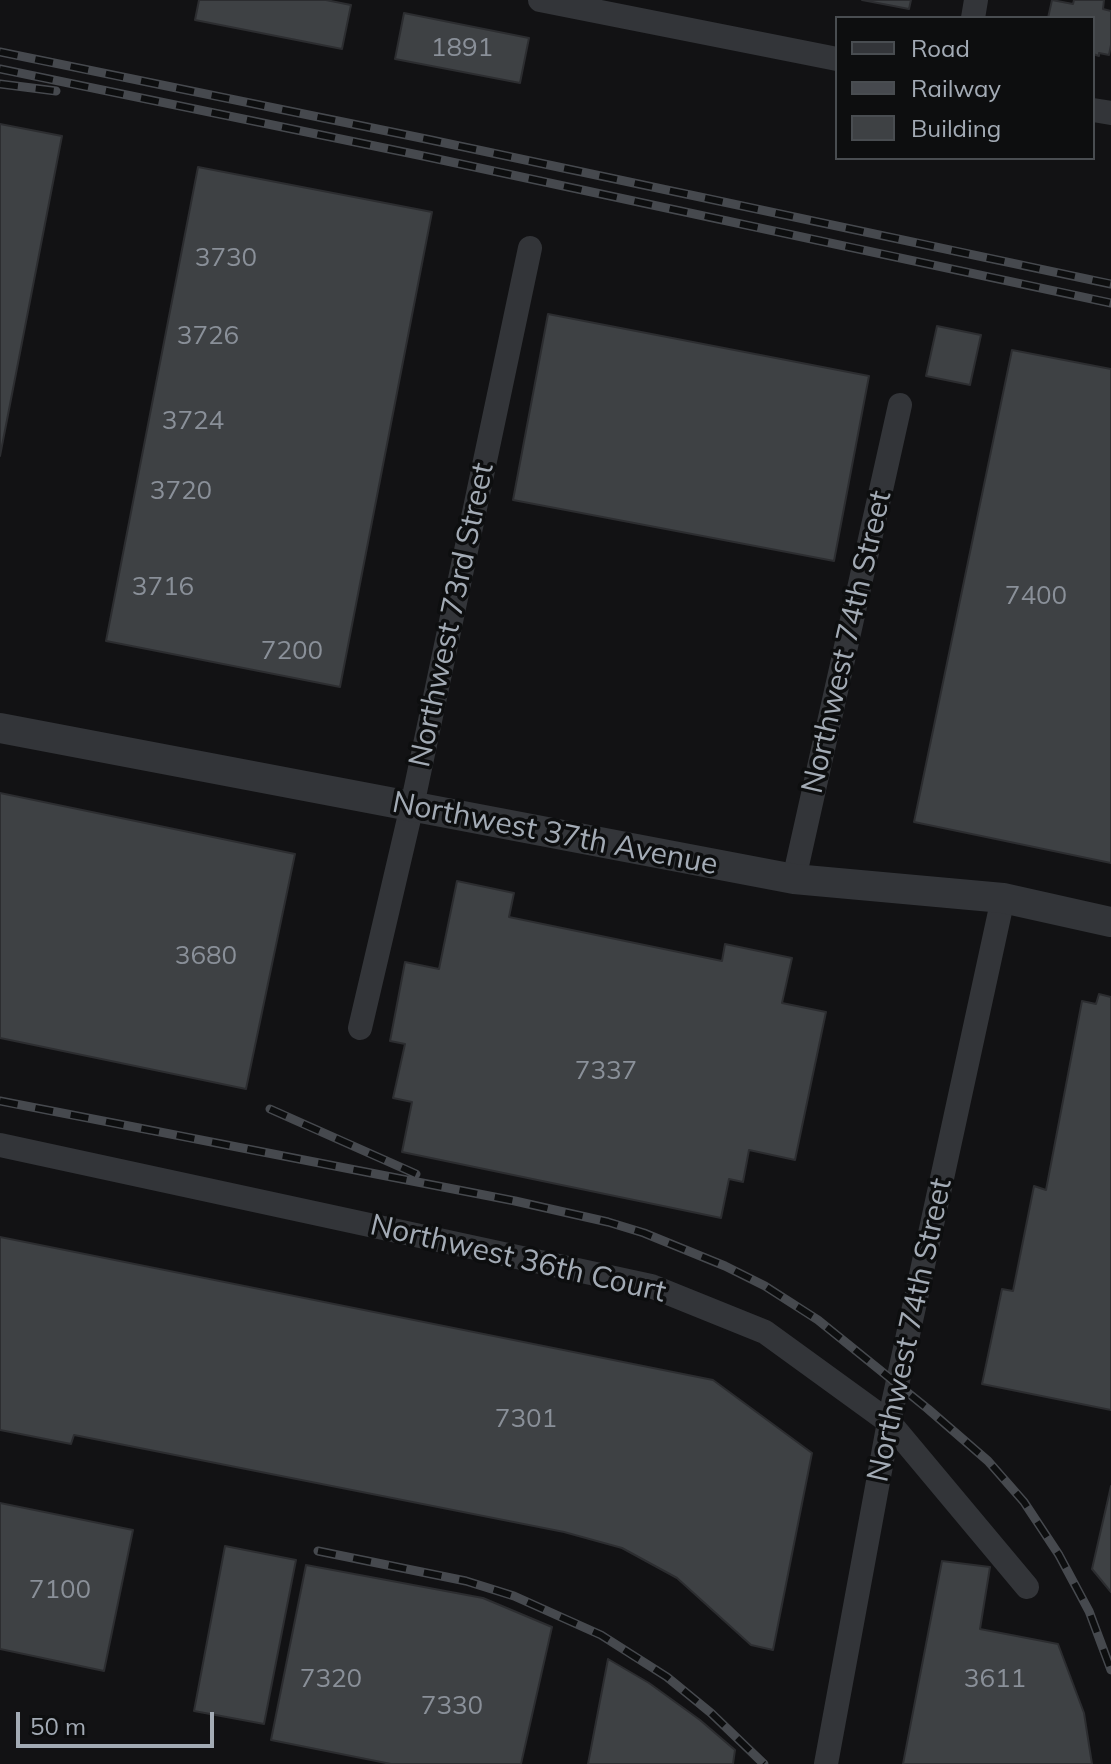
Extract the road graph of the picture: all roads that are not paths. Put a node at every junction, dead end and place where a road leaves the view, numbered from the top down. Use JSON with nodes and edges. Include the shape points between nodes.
{"nodes":[{"id":1,"x":540,"y":0,"type":"edge"},
{"id":2,"x":570,"y":3,"type":"edge"},
{"id":3,"x":835,"y":59,"type":"edge"},
{"id":4,"x":530,"y":248,"type":"dead end"},
{"id":5,"x":900,"y":405,"type":"dead end"},
{"id":6,"x":0,"y":728,"type":"edge"},
{"id":7,"x":412,"y":806,"type":"junction"},
{"id":8,"x":794,"y":879,"type":"junction"},
{"id":9,"x":1003,"y":898,"type":"junction"},
{"id":10,"x":1111,"y":922,"type":"edge"},
{"id":11,"x":360,"y":1028,"type":"dead end"},
{"id":12,"x":0,"y":1145,"type":"edge"},
{"id":13,"x":889,"y":1422,"type":"junction"},
{"id":14,"x":1027,"y":1587,"type":"dead end"},
{"id":15,"x":826,"y":1764,"type":"edge"}],
"edges":[{"from":1,"to":2,"type":"street"},
{"from":2,"to":3,"type":"street"},
{"from":4,"to":7,"type":"street","name":"Northwest 73rd Street"},
{"from":5,"to":8,"type":"street","name":"Northwest 74th Street"},
{"from":6,"to":7,"type":"street","name":"Northwest 37th Avenue"},
{"from":7,"to":8,"type":"street","name":"Northwest 37th Avenue"},
{"from":7,"to":11,"type":"street","name":"Northwest 73rd Street"},
{"from":8,"to":9,"type":"street","name":"Northwest 37th Avenue"},
{"from":9,"to":10,"type":"street","name":"Northwest 37th Avenue"},
{"from":9,"to":13,"type":"street","name":"Northwest 74th Street"},
{"from":12,"to":13,"type":"street","name":"Northwest 36th Court","via":[[651,1286],[765,1332]]},
{"from":13,"to":14,"type":"street","name":"Northwest 36th Court"},
{"from":13,"to":15,"type":"street","name":"Northwest 74th Street"}]}
